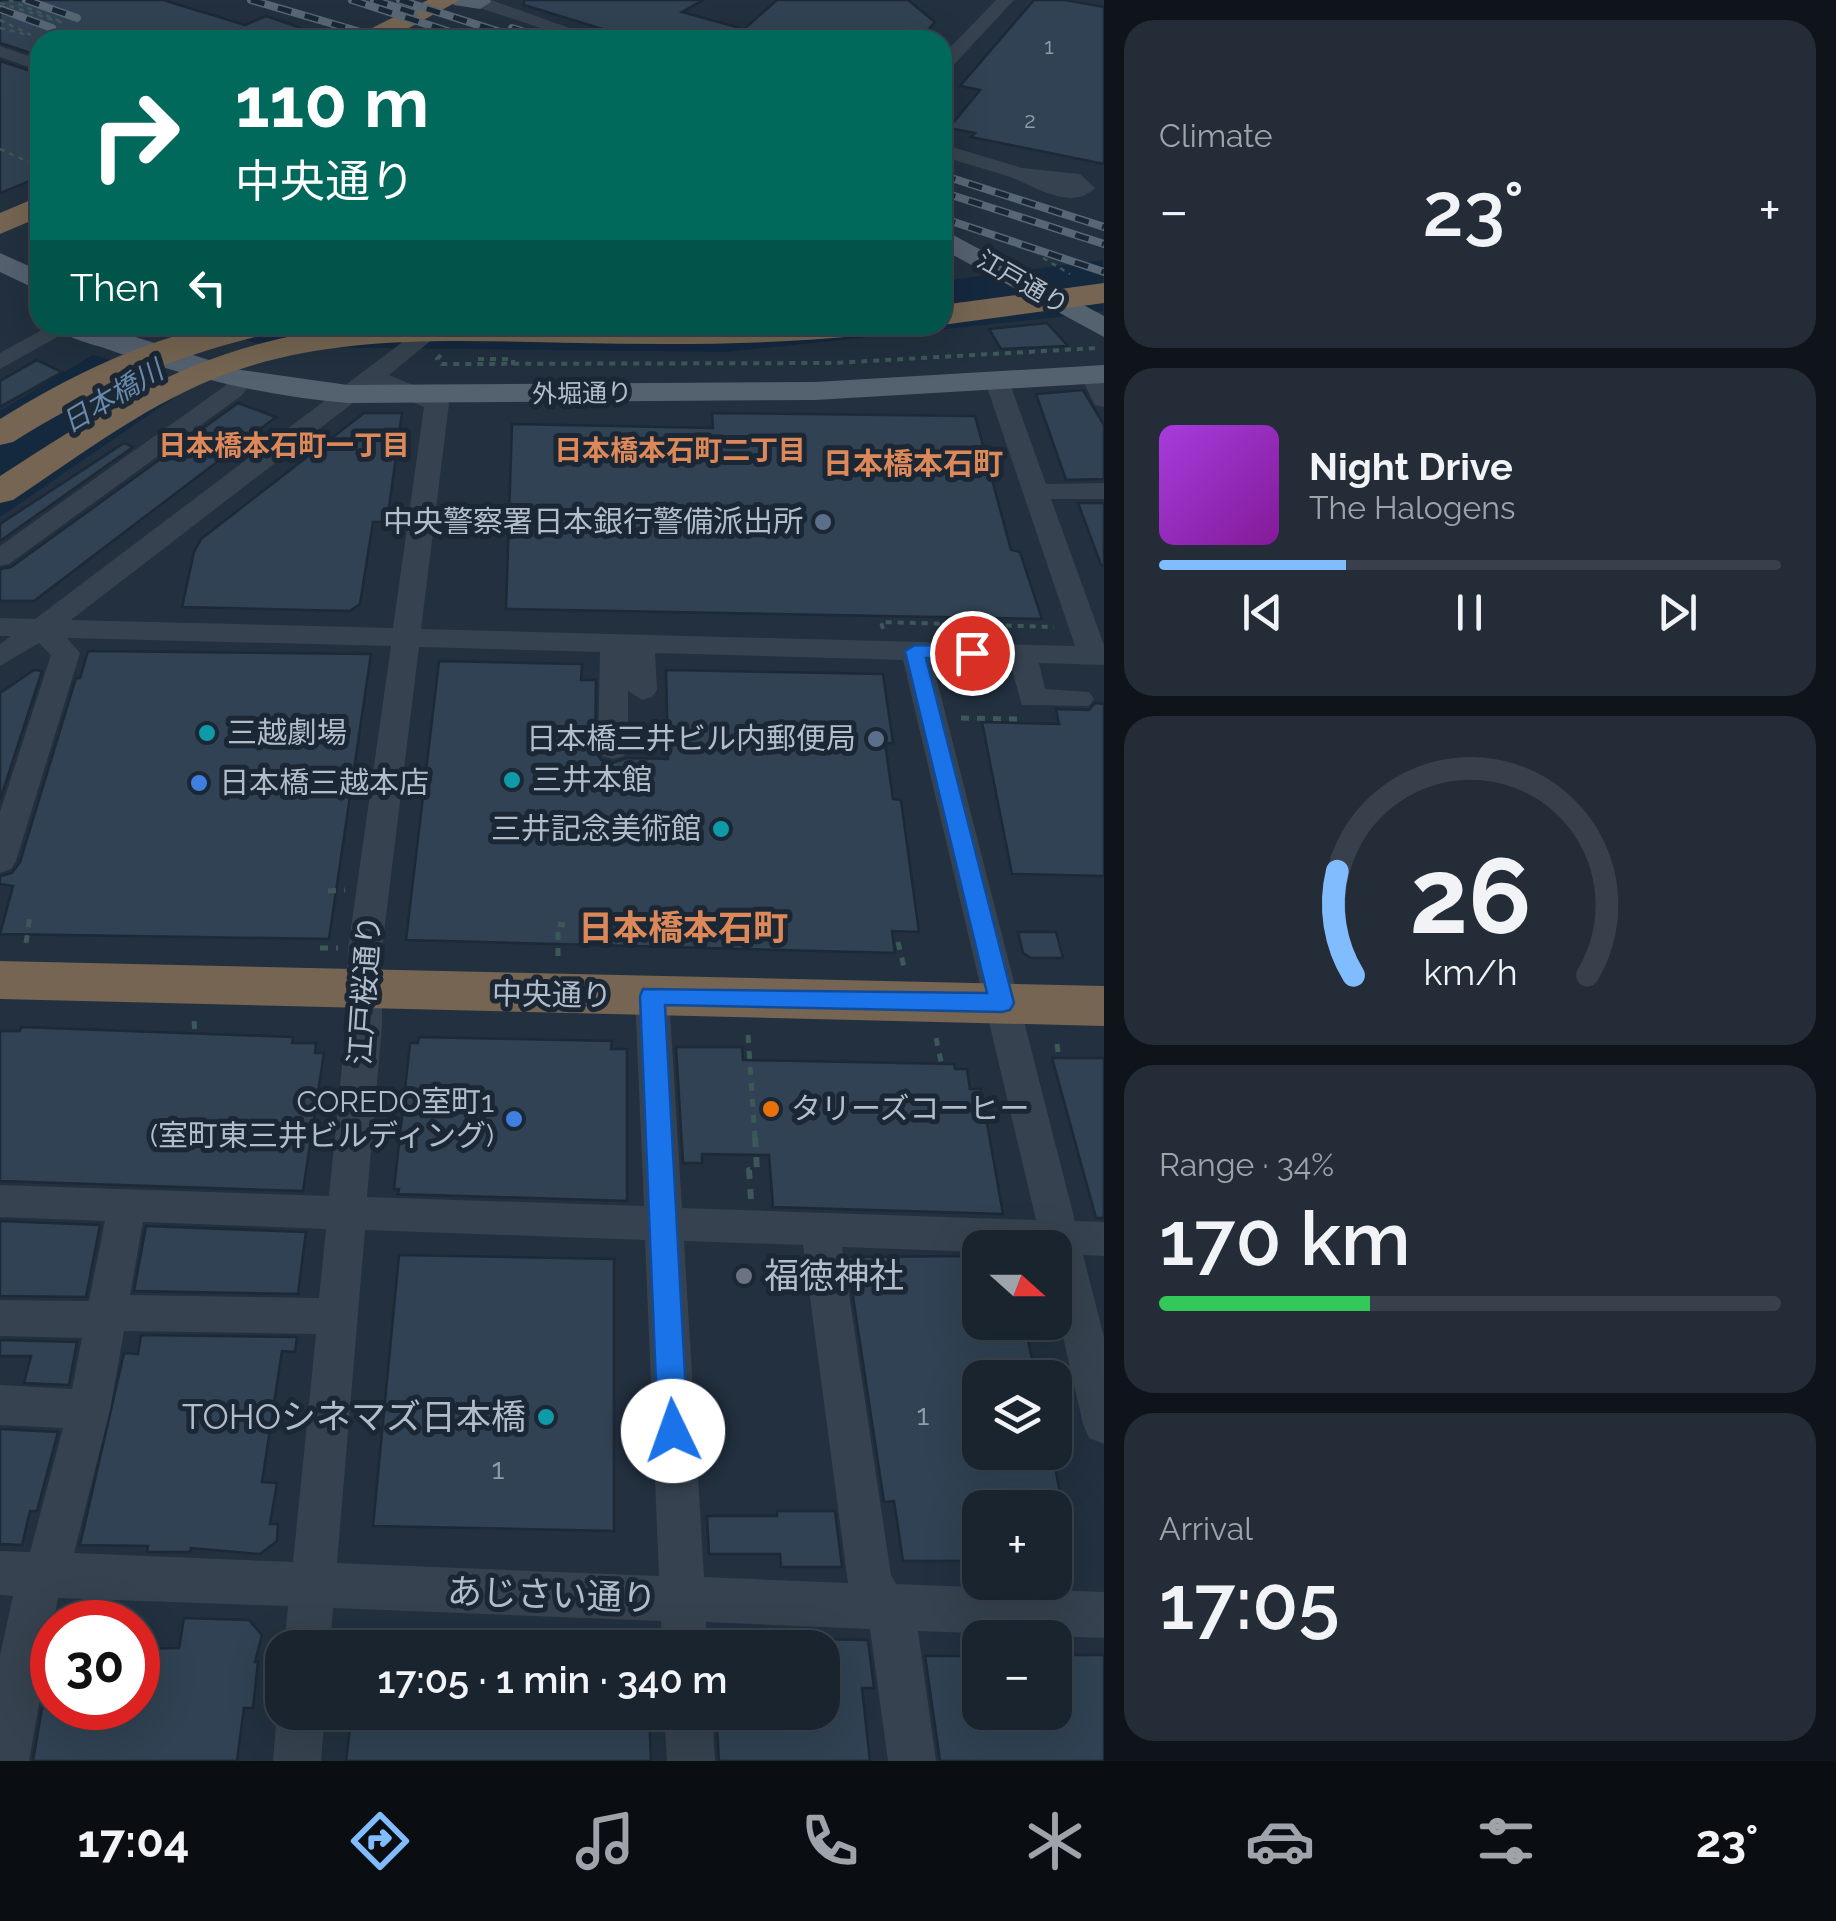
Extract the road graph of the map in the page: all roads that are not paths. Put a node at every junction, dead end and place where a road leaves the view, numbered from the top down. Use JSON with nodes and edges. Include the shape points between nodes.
{"nodes":[{"id":1,"x":448,"y":0,"type":"edge"},
{"id":2,"x":987,"y":0,"type":"edge"},
{"id":3,"x":1005,"y":0,"type":"edge"},
{"id":4,"x":476,"y":1,"type":"edge"},
{"id":5,"x":394,"y":30,"type":"edge"},
{"id":6,"x":425,"y":30,"type":"edge"},
{"id":7,"x":564,"y":30,"type":"edge"},
{"id":8,"x":952,"y":38,"type":"edge"},
{"id":9,"x":0,"y":51,"type":"edge"},
{"id":10,"x":952,"y":56,"type":"edge"},
{"id":11,"x":30,"y":62,"type":"edge"},
{"id":12,"x":952,"y":153,"type":"edge"},
{"id":13,"x":1020,"y":174,"type":"dead end"},
{"id":14,"x":30,"y":209,"type":"edge"},
{"id":15,"x":952,"y":224,"type":"edge"},
{"id":16,"x":0,"y":225,"type":"edge"},
{"id":17,"x":30,"y":231,"type":"edge"},
{"id":18,"x":952,"y":241,"type":"edge"},
{"id":19,"x":0,"y":245,"type":"edge"},
{"id":20,"x":0,"y":261,"type":"edge"},
{"id":21,"x":1019,"y":269,"type":"junction"},
{"id":22,"x":30,"y":277,"type":"edge"},
{"id":23,"x":1104,"y":281,"type":"edge"},
{"id":24,"x":0,"y":291,"type":"edge"},
{"id":25,"x":952,"y":301,"type":"edge"},
{"id":26,"x":30,"y":305,"type":"edge"},
{"id":27,"x":1099,"y":311,"type":"edge"},
{"id":28,"x":952,"y":314,"type":"edge"},
{"id":29,"x":50,"y":335,"type":"edge"},
{"id":30,"x":94,"y":335,"type":"edge"},
{"id":31,"x":171,"y":335,"type":"edge"},
{"id":32,"x":217,"y":335,"type":"edge"},
{"id":33,"x":373,"y":335,"type":"edge"},
{"id":34,"x":426,"y":335,"type":"edge"},
{"id":35,"x":0,"y":362,"type":"edge"},
{"id":36,"x":1101,"y":377,"type":"edge"},
{"id":37,"x":241,"y":380,"type":"junction"},
{"id":38,"x":997,"y":381,"type":"junction"},
{"id":39,"x":360,"y":385,"type":"junction"},
{"id":40,"x":414,"y":394,"type":"junction"},
{"id":41,"x":0,"y":434,"type":"edge"},
{"id":42,"x":1104,"y":491,"type":"edge"},
{"id":43,"x":0,"y":492,"type":"edge"},
{"id":44,"x":1036,"y":492,"type":"junction"},
{"id":45,"x":0,"y":558,"type":"edge"},
{"id":46,"x":0,"y":628,"type":"edge"},
{"id":47,"x":41,"y":628,"type":"junction"},
{"id":48,"x":406,"y":636,"type":"junction"},
{"id":49,"x":627,"y":643,"type":"junction"},
{"id":50,"x":915,"y":651,"type":"junction"},
{"id":51,"x":1024,"y":654,"type":"junction"},
{"id":52,"x":1098,"y":656,"type":"edge"},
{"id":53,"x":0,"y":657,"type":"edge"},
{"id":54,"x":642,"y":690,"type":"dead end"},
{"id":55,"x":1079,"y":699,"type":"dead end"},
{"id":56,"x":613,"y":749,"type":"dead end"},
{"id":57,"x":0,"y":861,"type":"edge"},
{"id":58,"x":13,"y":962,"type":"edge"},
{"id":59,"x":364,"y":992,"type":"junction"},
{"id":60,"x":652,"y":996,"type":"junction"},
{"id":61,"x":1002,"y":1003,"type":"junction"},
{"id":62,"x":1104,"y":1006,"type":"edge"},
{"id":63,"x":0,"y":1201,"type":"edge"},
{"id":64,"x":127,"y":1205,"type":"junction"},
{"id":65,"x":347,"y":1213,"type":"junction"},
{"id":66,"x":662,"y":1225,"type":"junction"},
{"id":67,"x":820,"y":1230,"type":"junction"},
{"id":68,"x":1055,"y":1230,"type":"edge"},
{"id":69,"x":962,"y":1234,"type":"edge"},
{"id":70,"x":1072,"y":1237,"type":"edge"},
{"id":71,"x":1104,"y":1238,"type":"edge"},
{"id":72,"x":1072,"y":1297,"type":"edge"},
{"id":73,"x":106,"y":1316,"type":"junction"},
{"id":74,"x":338,"y":1316,"type":"junction"},
{"id":75,"x":0,"y":1318,"type":"edge"},
{"id":76,"x":0,"y":1405,"type":"edge"},
{"id":77,"x":89,"y":1410,"type":"junction"},
{"id":78,"x":1104,"y":1424,"type":"edge"},
{"id":79,"x":0,"y":1573,"type":"edge"},
{"id":80,"x":45,"y":1574,"type":"junction"},
{"id":81,"x":312,"y":1586,"type":"junction"},
{"id":82,"x":682,"y":1600,"type":"junction"},
{"id":83,"x":881,"y":1606,"type":"junction"},
{"id":84,"x":1104,"y":1615,"type":"edge"},
{"id":85,"x":308,"y":1630,"type":"edge"},
{"id":86,"x":684,"y":1630,"type":"edge"},
{"id":87,"x":8,"y":1705,"type":"edge"},
{"id":88,"x":299,"y":1730,"type":"edge"},
{"id":89,"x":689,"y":1730,"type":"edge"},
{"id":90,"x":5,"y":1761,"type":"edge"},
{"id":91,"x":296,"y":1761,"type":"edge"},
{"id":92,"x":690,"y":1761,"type":"edge"},
{"id":93,"x":912,"y":1761,"type":"edge"}],
"edges":[{"from":1,"to":5,"type":"highway"},
{"from":2,"to":8,"type":"street"},
{"from":3,"to":10,"type":"street"},
{"from":4,"to":6,"type":"highway"},
{"from":4,"to":7,"type":"street"},
{"from":9,"to":11,"type":"street"},
{"from":12,"to":13,"type":"street"},
{"from":14,"to":16,"type":"highway"},
{"from":15,"to":21,"type":"main road","name":"江戸通り"},
{"from":17,"to":19,"type":"highway"},
{"from":18,"to":21,"type":"main road","name":"江戸通り"},
{"from":20,"to":22,"type":"main road"},
{"from":21,"to":27,"type":"main road","name":"江戸通り"},
{"from":23,"to":25,"type":"highway"},
{"from":24,"to":26,"type":"main road"},
{"from":27,"to":28,"type":"highway"},
{"from":29,"to":35,"type":"street"},
{"from":30,"to":37,"type":"main road","name":"外堀通り"},
{"from":31,"to":39,"type":"main road","name":"外堀通り"},
{"from":32,"to":41,"type":"highway","via":[[88,383]]},
{"from":33,"to":43,"type":"highway","via":[[306,342],[175,383]]},
{"from":34,"to":39,"type":"street"},
{"from":36,"to":38,"type":"main road","name":"外堀通り"},
{"from":36,"to":39,"type":"main road","name":"外堀通り","via":[[798,374]]},
{"from":37,"to":39,"type":"main road","name":"外堀通り","via":[[302,391]]},
{"from":37,"to":45,"type":"street"},
{"from":38,"to":40,"type":"main road","name":"外堀通り","via":[[816,391]]},
{"from":38,"to":44,"type":"street"},
{"from":39,"to":40,"type":"main road","name":"外堀通り"},
{"from":39,"to":47,"type":"street"},
{"from":40,"to":48,"type":"street","name":"江戸桜通り","via":[[437,404]]},
{"from":42,"to":44,"type":"street"},
{"from":44,"to":52,"type":"street"},
{"from":46,"to":47,"type":"street"},
{"from":47,"to":48,"type":"street"},
{"from":47,"to":53,"type":"street"},
{"from":47,"to":57,"type":"street","via":[[66,653]]},
{"from":48,"to":49,"type":"street"},
{"from":48,"to":59,"type":"street","name":"江戸桜通り"},
{"from":49,"to":50,"type":"street"},
{"from":49,"to":54,"type":"street"},
{"from":49,"to":56,"type":"street"},
{"from":50,"to":51,"type":"street"},
{"from":50,"to":61,"type":"street"},
{"from":51,"to":52,"type":"street"},
{"from":51,"to":55,"type":"street","via":[[1032,698]]},
{"from":58,"to":59,"type":"highway","name":"中央通り"},
{"from":59,"to":60,"type":"highway","name":"中央通り"},
{"from":59,"to":65,"type":"street","name":"江戸桜通り"},
{"from":60,"to":61,"type":"highway","name":"中央通り"},
{"from":60,"to":66,"type":"street"},
{"from":61,"to":62,"type":"highway","name":"中央通り"},
{"from":61,"to":68,"type":"street"},
{"from":63,"to":64,"type":"street"},
{"from":64,"to":65,"type":"street"},
{"from":64,"to":73,"type":"street"},
{"from":65,"to":66,"type":"street"},
{"from":65,"to":74,"type":"street","name":"江戸桜通り"},
{"from":66,"to":67,"type":"street"},
{"from":66,"to":82,"type":"street"},
{"from":67,"to":69,"type":"street"},
{"from":67,"to":83,"type":"street","via":[[869,1580]]},
{"from":70,"to":71,"type":"street"},
{"from":72,"to":78,"type":"street"},
{"from":73,"to":74,"type":"street"},
{"from":73,"to":75,"type":"street"},
{"from":73,"to":77,"type":"street"},
{"from":74,"to":81,"type":"street","name":"江戸桜通り"},
{"from":76,"to":77,"type":"street"},
{"from":77,"to":80,"type":"street"},
{"from":79,"to":80,"type":"street","name":"あじさい通り"},
{"from":80,"to":81,"type":"street","name":"あじさい通り"},
{"from":80,"to":87,"type":"street"},
{"from":81,"to":82,"type":"street","name":"あじさい通り"},
{"from":81,"to":85,"type":"street","name":"江戸桜通り"},
{"from":82,"to":83,"type":"street","name":"あじさい通り"},
{"from":82,"to":86,"type":"street"},
{"from":83,"to":84,"type":"street","name":"あじさい通り"},
{"from":83,"to":93,"type":"street","via":[[895,1630]]},
{"from":87,"to":90,"type":"street"},
{"from":88,"to":91,"type":"street"},
{"from":89,"to":92,"type":"street"}]}
